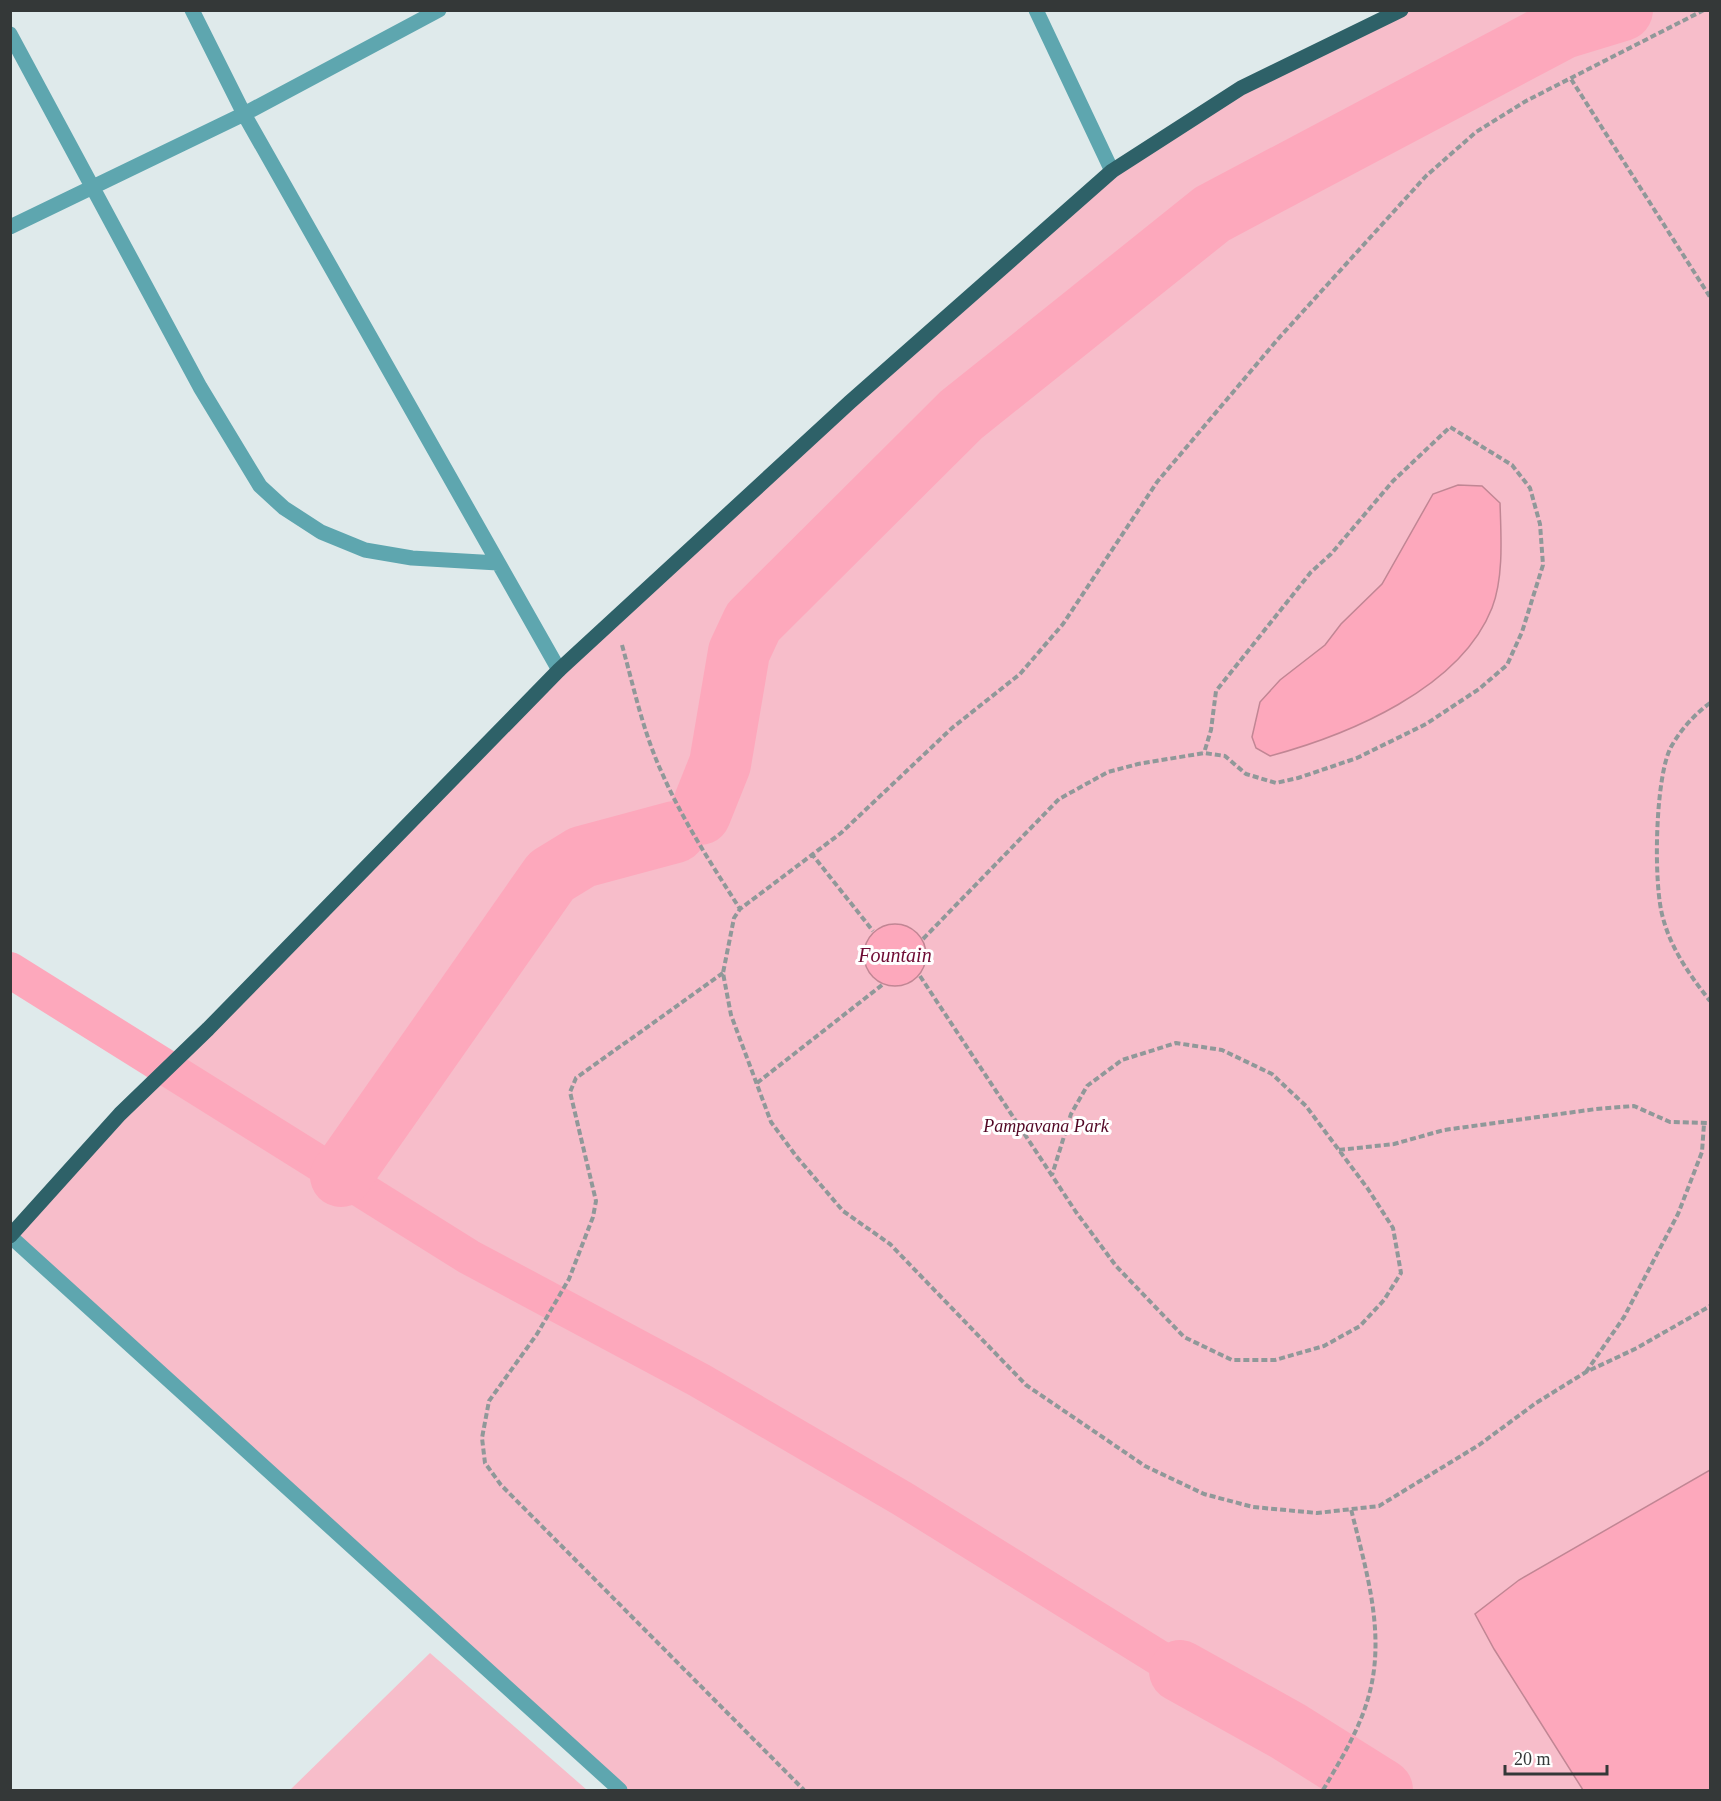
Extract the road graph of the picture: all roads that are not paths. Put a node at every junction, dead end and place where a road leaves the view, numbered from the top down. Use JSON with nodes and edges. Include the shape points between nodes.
{"nodes":[{"id":1,"x":192,"y":10,"type":"edge"},
{"id":2,"x":439,"y":10,"type":"edge"},
{"id":3,"x":1036,"y":10,"type":"edge"},
{"id":4,"x":1401,"y":10,"type":"edge"},
{"id":5,"x":10,"y":34,"type":"edge"},
{"id":6,"x":244,"y":114,"type":"junction"},
{"id":7,"x":1112,"y":171,"type":"junction"},
{"id":8,"x":93,"y":186,"type":"junction"},
{"id":9,"x":10,"y":227,"type":"edge"},
{"id":10,"x":498,"y":563,"type":"junction"},
{"id":11,"x":559,"y":670,"type":"junction"},
{"id":12,"x":10,"y":1236,"type":"edge"},
{"id":13,"x":620,"y":1791,"type":"edge"}],
"edges":[{"from":1,"to":6,"type":"street"},
{"from":2,"to":6,"type":"street"},
{"from":3,"to":7,"type":"street"},
{"from":4,"to":7,"type":"main road","via":[[1241,88]]},
{"from":5,"to":8,"type":"street"},
{"from":6,"to":8,"type":"street"},
{"from":6,"to":10,"type":"street"},
{"from":7,"to":11,"type":"main road","via":[[850,402]]},
{"from":8,"to":9,"type":"street"},
{"from":8,"to":10,"type":"street","via":[[200,387],[260,486],[284,508],[321,532],[365,550],[412,558]]},
{"from":10,"to":11,"type":"street"},
{"from":11,"to":12,"type":"main road","via":[[120,1114]]},
{"from":12,"to":13,"type":"street"}]}
